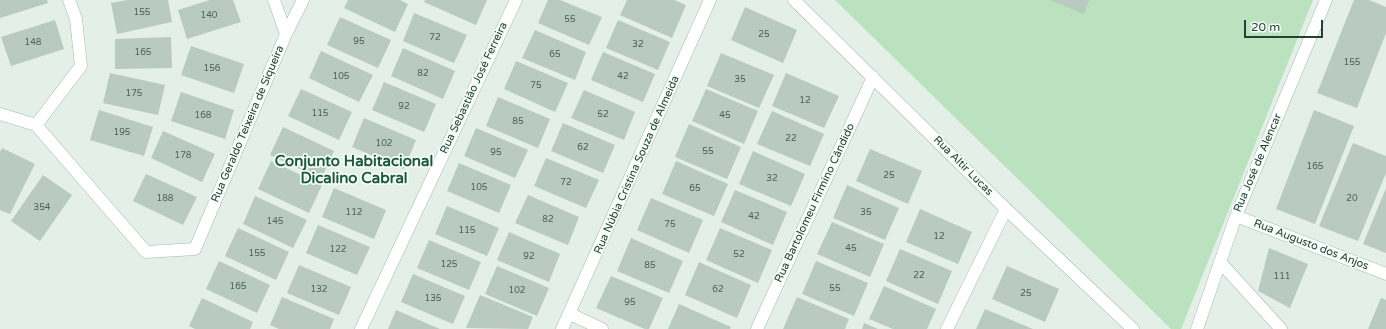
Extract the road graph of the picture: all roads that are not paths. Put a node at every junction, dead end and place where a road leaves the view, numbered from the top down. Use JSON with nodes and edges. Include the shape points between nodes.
{"nodes":[{"id":1,"x":69,"y":0,"type":"edge"},
{"id":2,"x":274,"y":0,"type":"edge"},
{"id":3,"x":303,"y":0,"type":"edge"},
{"id":4,"x":516,"y":0,"type":"edge"},
{"id":5,"x":710,"y":0,"type":"edge"},
{"id":6,"x":794,"y":0,"type":"edge"},
{"id":7,"x":1326,"y":0,"type":"edge"},
{"id":8,"x":286,"y":34,"type":"junction"},
{"id":9,"x":872,"y":77,"type":"junction"},
{"id":10,"x":0,"y":114,"type":"edge"},
{"id":11,"x":36,"y":125,"type":"junction"},
{"id":12,"x":1006,"y":209,"type":"junction"},
{"id":13,"x":1236,"y":216,"type":"junction"},
{"id":14,"x":1220,"y":262,"type":"junction"},
{"id":15,"x":1386,"y":274,"type":"edge"},
{"id":16,"x":570,"y":314,"type":"junction"},
{"id":17,"x":361,"y":329,"type":"edge"},
{"id":18,"x":562,"y":329,"type":"edge"},
{"id":19,"x":602,"y":329,"type":"edge"},
{"id":20,"x":757,"y":329,"type":"edge"},
{"id":21,"x":946,"y":329,"type":"edge"},
{"id":22,"x":1133,"y":329,"type":"edge"},
{"id":23,"x":1197,"y":329,"type":"edge"},
{"id":24,"x":1281,"y":329,"type":"edge"}],
"edges":[{"from":1,"to":11,"type":"street","via":[[76,20],[81,66]]},
{"from":2,"to":8,"type":"street"},
{"from":3,"to":8,"type":"street","name":"Rua Geraldo Teixeira de Siqueira"},
{"from":4,"to":17,"type":"street","name":"Rua Sebastião José Ferreira"},
{"from":5,"to":16,"type":"street","name":"Rua Núbia Cristina Souza de Almeida"},
{"from":6,"to":9,"type":"street","name":"Rua Altir Lucas"},
{"from":7,"to":13,"type":"street","name":"Rua José de Alencar"},
{"from":8,"to":11,"type":"street","name":"Rua Geraldo Teixeira de Siqueira","via":[[195,249],[146,252]]},
{"from":9,"to":12,"type":"street","name":"Rua Altir Lucas"},
{"from":9,"to":20,"type":"street","name":"Rua Bartolomeu Firmino Cândido"},
{"from":10,"to":11,"type":"street"},
{"from":12,"to":21,"type":"street"},
{"from":12,"to":22,"type":"street","name":"Rua Altir Lucas"},
{"from":13,"to":14,"type":"street","name":"Rua José de Alencar"},
{"from":13,"to":15,"type":"street","name":"Rua Augusto dos Anjos"},
{"from":14,"to":23,"type":"street","name":"Rua José de Alencar"},
{"from":14,"to":24,"type":"street"},
{"from":16,"to":18,"type":"street","name":"Rua Núbia Cristina Souza de Almeida"},
{"from":16,"to":19,"type":"street"}]}
